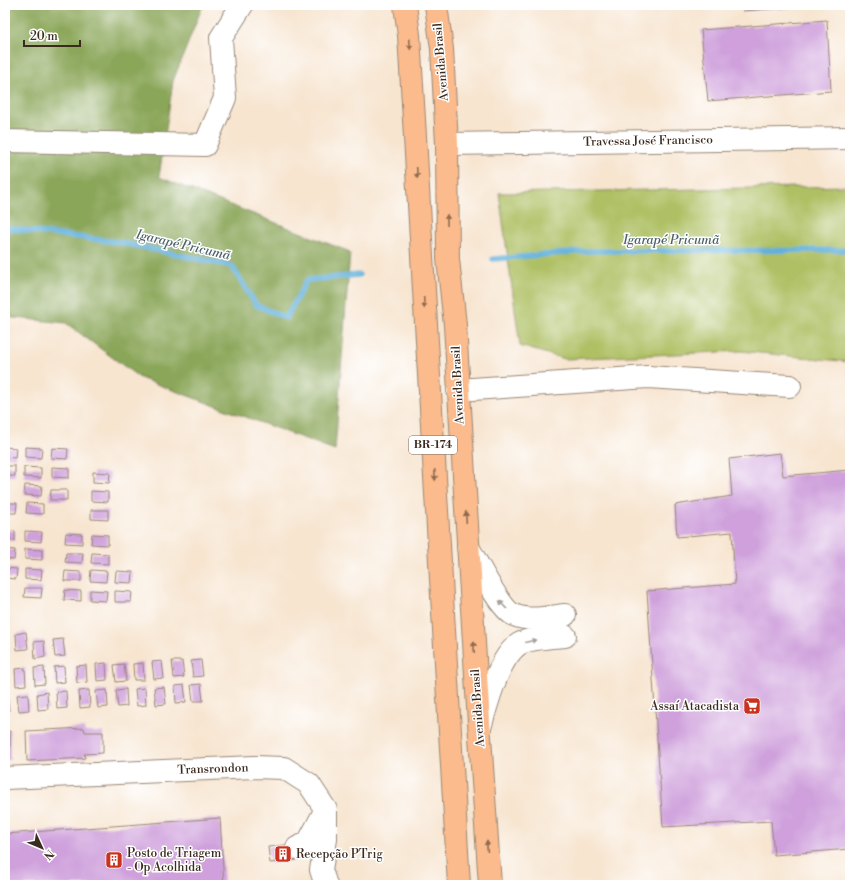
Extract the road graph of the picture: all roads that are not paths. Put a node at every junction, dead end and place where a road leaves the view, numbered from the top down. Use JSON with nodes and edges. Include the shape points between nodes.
{"nodes":[{"id":1,"x":242,"y":5,"type":"edge"},
{"id":2,"x":405,"y":5,"type":"edge"},
{"id":3,"x":436,"y":5,"type":"edge"},
{"id":4,"x":850,"y":138,"type":"edge"},
{"id":5,"x":5,"y":141,"type":"edge"},
{"id":6,"x":447,"y":144,"type":"junction"},
{"id":7,"x":790,"y":386,"type":"dead end"},
{"id":8,"x":458,"y":390,"type":"junction"},
{"id":9,"x":468,"y":547,"type":"junction"},
{"id":10,"x":479,"y":731,"type":"junction"},
{"id":11,"x":5,"y":778,"type":"edge"},
{"id":12,"x":326,"y":810,"type":"junction"},
{"id":13,"x":297,"y":848,"type":"dead end"},
{"id":14,"x":326,"y":885,"type":"edge"},
{"id":15,"x":459,"y":885,"type":"edge"},
{"id":16,"x":490,"y":885,"type":"edge"}],
"edges":[{"from":1,"to":5,"type":"street","via":[[221,38],[225,98],[205,145]]},
{"from":2,"to":15,"type":"highway","number":"BR-174","one_way":true,"via":[[409,34]]},
{"from":3,"to":6,"type":"highway","name":"Avenida Brasil","number":"BR-174","via":[[442,49]]},
{"from":4,"to":6,"type":"street","name":"Travessa José Francisco"},
{"from":8,"to":6,"type":"highway","name":"Avenida Brasil","number":"BR-174","one_way":true,"via":[[448,259]]},
{"from":7,"to":8,"type":"street","via":[[648,377]]},
{"from":9,"to":8,"type":"highway","name":"Avenida Brasil","number":"BR-174","one_way":true},
{"from":10,"to":9,"type":"highway","name":"Avenida Brasil","number":"BR-174","one_way":true},
{"from":10,"to":9,"type":"street","one_way":true,"via":[[490,693],[505,659],[519,644],[544,637],[565,626],[512,615],[499,601]]},
{"from":16,"to":10,"type":"highway","name":"Avenida Brasil","number":"BR-174","one_way":true},
{"from":11,"to":12,"type":"street","name":"Transrondon","via":[[254,767],[284,768],[309,784]]},
{"from":12,"to":13,"type":"street","via":[[308,843]]},
{"from":12,"to":14,"type":"street","via":[[326,839],[321,870]]}]}
